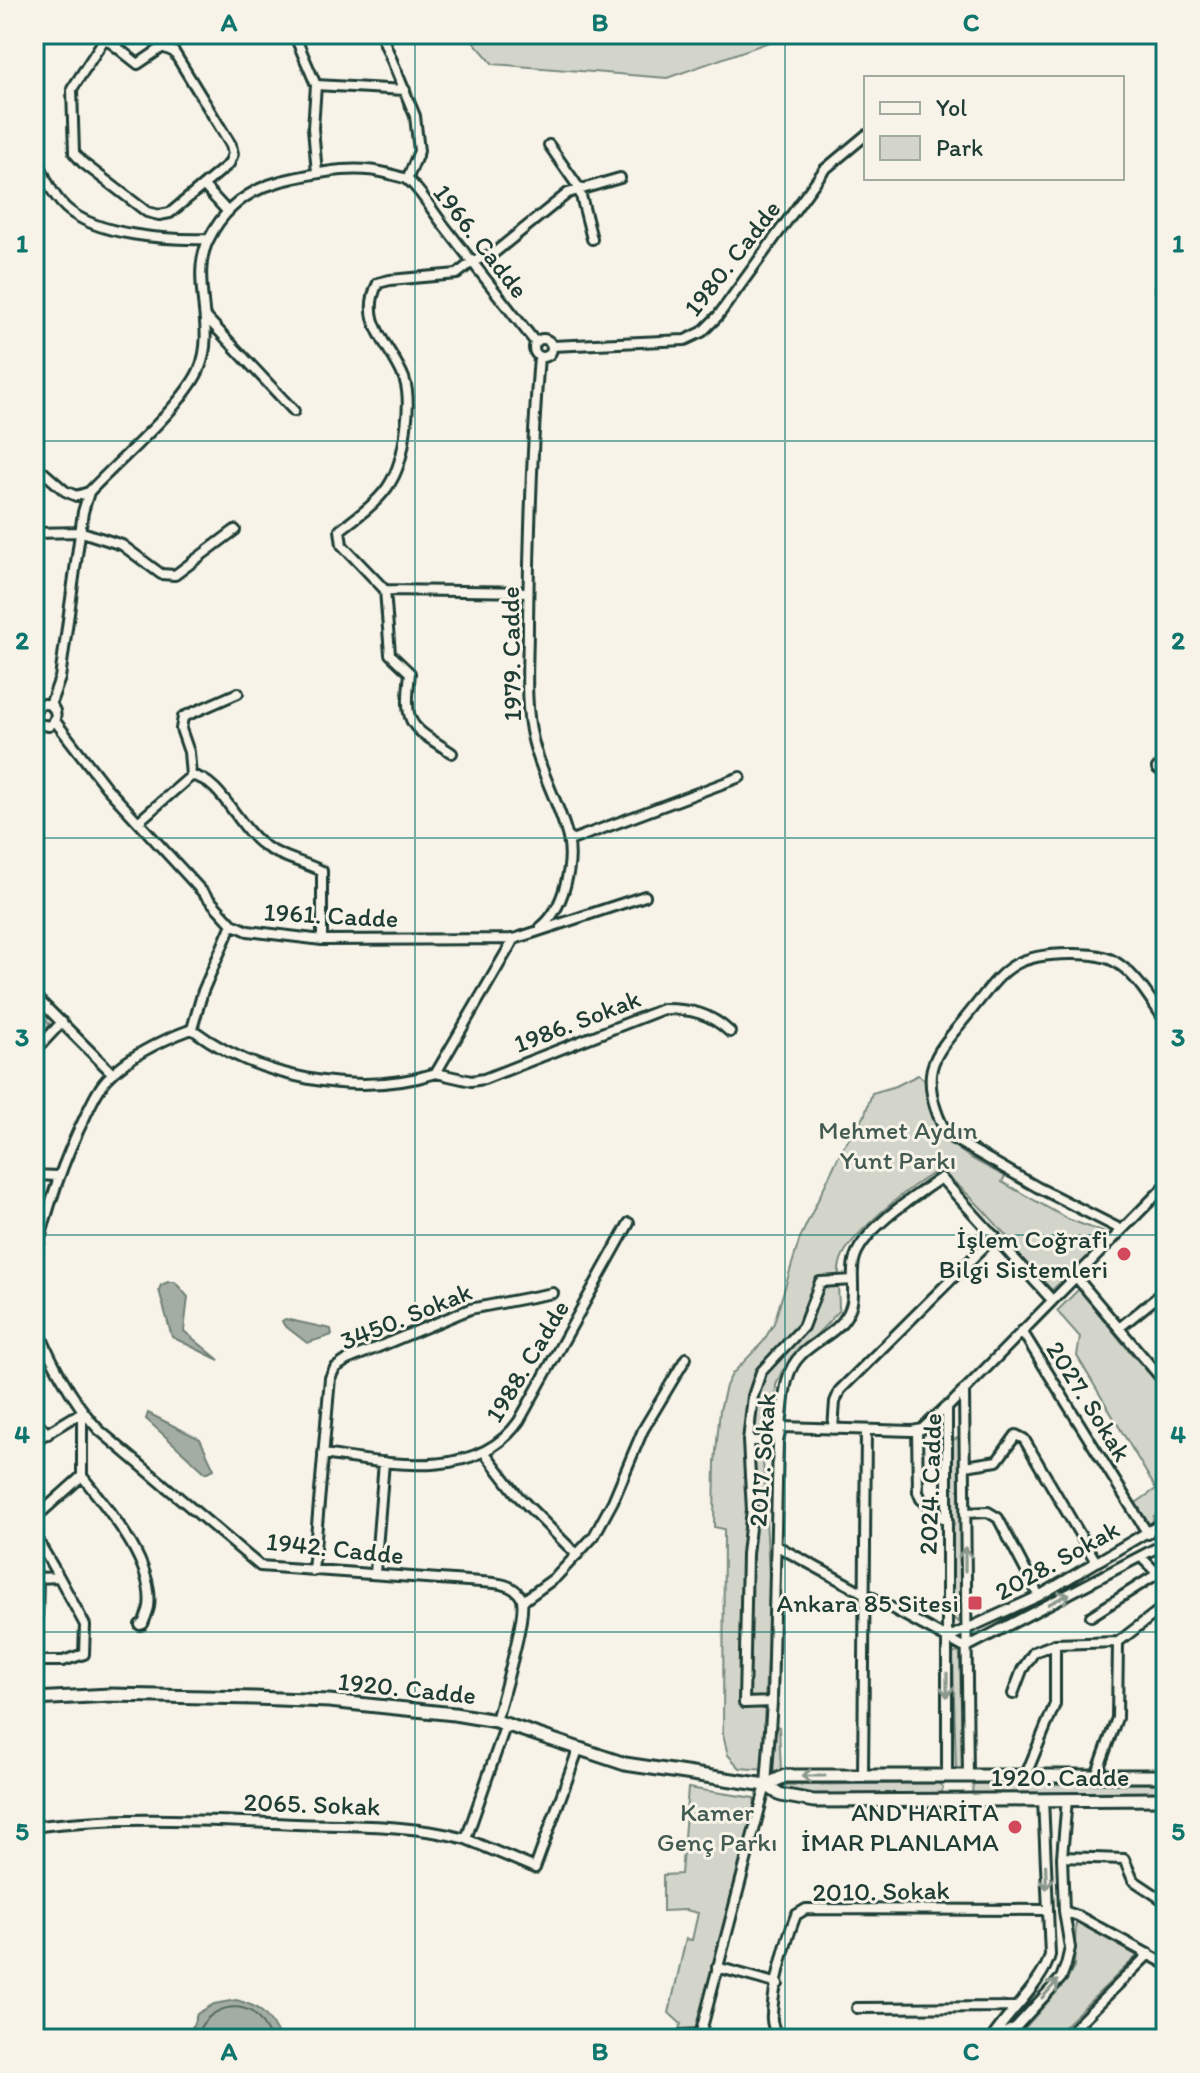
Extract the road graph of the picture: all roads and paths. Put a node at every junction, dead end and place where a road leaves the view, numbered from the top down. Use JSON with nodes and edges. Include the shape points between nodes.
{"nodes":[{"id":1,"x":163,"y":34,"type":"edge"},
{"id":2,"x":294,"y":34,"type":"edge"},
{"id":3,"x":381,"y":34,"type":"edge"},
{"id":4,"x":107,"y":36,"type":"edge"},
{"id":5,"x":170,"y":49,"type":"junction"},
{"id":6,"x":316,"y":85,"type":"junction"},
{"id":7,"x":405,"y":90,"type":"junction"},
{"id":8,"x":864,"y":137,"type":"edge"},
{"id":9,"x":549,"y":145,"type":"dead end"},
{"id":10,"x":34,"y":149,"type":"edge"},
{"id":11,"x":317,"y":173,"type":"junction"},
{"id":12,"x":620,"y":178,"type":"dead end"},
{"id":13,"x":407,"y":180,"type":"junction"},
{"id":14,"x":204,"y":186,"type":"junction"},
{"id":15,"x":579,"y":188,"type":"junction"},
{"id":16,"x":227,"y":211,"type":"junction"},
{"id":17,"x":208,"y":239,"type":"junction"},
{"id":18,"x":592,"y":239,"type":"dead end"},
{"id":19,"x":472,"y":262,"type":"junction"},
{"id":20,"x":1166,"y":268,"type":"edge"},
{"id":21,"x":1166,"y":296,"type":"edge"},
{"id":22,"x":206,"y":317,"type":"junction"},
{"id":23,"x":536,"y":343,"type":"junction"},
{"id":24,"x":552,"y":346,"type":"junction"},
{"id":25,"x":539,"y":356,"type":"junction"},
{"id":26,"x":294,"y":411,"type":"dead end"},
{"id":27,"x":34,"y":464,"type":"edge"},
{"id":28,"x":89,"y":492,"type":"junction"},
{"id":29,"x":235,"y":530,"type":"dead end"},
{"id":30,"x":82,"y":532,"type":"junction"},
{"id":31,"x":34,"y":533,"type":"edge"},
{"id":32,"x":385,"y":590,"type":"junction"},
{"id":33,"x":528,"y":592,"type":"junction"},
{"id":34,"x":238,"y":693,"type":"dead end"},
{"id":35,"x":50,"y":705,"type":"junction"},
{"id":36,"x":34,"y":715,"type":"edge"},
{"id":37,"x":55,"y":721,"type":"junction"},
{"id":38,"x":452,"y":753,"type":"dead end"},
{"id":39,"x":1157,"y":768,"type":"dead end"},
{"id":40,"x":1166,"y":775,"type":"edge"},
{"id":41,"x":191,"y":776,"type":"junction"},
{"id":42,"x":740,"y":777,"type":"dead end"},
{"id":43,"x":138,"y":822,"type":"junction"},
{"id":44,"x":569,"y":841,"type":"junction"},
{"id":45,"x":645,"y":896,"type":"dead end"},
{"id":46,"x":232,"y":924,"type":"junction"},
{"id":47,"x":534,"y":932,"type":"junction"},
{"id":48,"x":514,"y":939,"type":"junction"},
{"id":49,"x":322,"y":940,"type":"junction"},
{"id":50,"x":34,"y":995,"type":"edge"},
{"id":51,"x":62,"y":1022,"type":"junction"},
{"id":52,"x":1166,"y":1022,"type":"edge"},
{"id":53,"x":192,"y":1029,"type":"junction"},
{"id":54,"x":730,"y":1032,"type":"dead end"},
{"id":55,"x":34,"y":1052,"type":"edge"},
{"id":56,"x":112,"y":1073,"type":"junction"},
{"id":57,"x":436,"y":1073,"type":"junction"},
{"id":58,"x":34,"y":1175,"type":"edge"},
{"id":59,"x":58,"y":1176,"type":"junction"},
{"id":60,"x":1166,"y":1185,"type":"edge"},
{"id":61,"x":629,"y":1223,"type":"dead end"},
{"id":62,"x":1122,"y":1230,"type":"junction"},
{"id":63,"x":995,"y":1236,"type":"junction"},
{"id":64,"x":34,"y":1263,"type":"edge"},
{"id":65,"x":1076,"y":1277,"type":"junction"},
{"id":66,"x":853,"y":1280,"type":"junction"},
{"id":67,"x":1166,"y":1290,"type":"edge"},
{"id":68,"x":553,"y":1293,"type":"dead end"},
{"id":69,"x":1052,"y":1300,"type":"junction"},
{"id":70,"x":34,"y":1313,"type":"edge"},
{"id":71,"x":1119,"y":1328,"type":"junction"},
{"id":72,"x":1022,"y":1331,"type":"junction"},
{"id":73,"x":686,"y":1358,"type":"dead end"},
{"id":74,"x":1166,"y":1384,"type":"edge"},
{"id":75,"x":964,"y":1390,"type":"junction"},
{"id":76,"x":949,"y":1404,"type":"junction"},
{"id":77,"x":82,"y":1412,"type":"junction"},
{"id":78,"x":933,"y":1418,"type":"junction"},
{"id":79,"x":34,"y":1419,"type":"edge"},
{"id":80,"x":782,"y":1427,"type":"junction"},
{"id":81,"x":833,"y":1429,"type":"junction"},
{"id":82,"x":866,"y":1430,"type":"junction"},
{"id":83,"x":917,"y":1430,"type":"junction"},
{"id":84,"x":947,"y":1432,"type":"junction"},
{"id":85,"x":965,"y":1432,"type":"junction"},
{"id":86,"x":48,"y":1434,"type":"junction"},
{"id":87,"x":34,"y":1441,"type":"edge"},
{"id":88,"x":748,"y":1441,"type":"junction"},
{"id":89,"x":485,"y":1453,"type":"junction"},
{"id":90,"x":323,"y":1454,"type":"junction"},
{"id":91,"x":384,"y":1462,"type":"junction"},
{"id":92,"x":965,"y":1466,"type":"junction"},
{"id":93,"x":82,"y":1476,"type":"junction"},
{"id":94,"x":965,"y":1513,"type":"junction"},
{"id":95,"x":34,"y":1519,"type":"edge"},
{"id":96,"x":1166,"y":1521,"type":"edge"},
{"id":97,"x":948,"y":1522,"type":"junction"},
{"id":98,"x":34,"y":1534,"type":"edge"},
{"id":99,"x":1148,"y":1534,"type":"junction"},
{"id":100,"x":1166,"y":1543,"type":"edge"},
{"id":101,"x":777,"y":1546,"type":"junction"},
{"id":102,"x":577,"y":1555,"type":"junction"},
{"id":103,"x":1141,"y":1557,"type":"junction"},
{"id":104,"x":1096,"y":1562,"type":"junction"},
{"id":105,"x":313,"y":1571,"type":"junction"},
{"id":106,"x":36,"y":1573,"type":"edge"},
{"id":107,"x":375,"y":1573,"type":"junction"},
{"id":108,"x":1157,"y":1574,"type":"junction"},
{"id":109,"x":59,"y":1577,"type":"junction"},
{"id":110,"x":1166,"y":1582,"type":"edge"},
{"id":111,"x":864,"y":1593,"type":"junction"},
{"id":112,"x":1039,"y":1596,"type":"junction"},
{"id":113,"x":523,"y":1601,"type":"junction"},
{"id":114,"x":1166,"y":1605,"type":"edge"},
{"id":115,"x":1091,"y":1616,"type":"dead end"},
{"id":116,"x":140,"y":1625,"type":"dead end"},
{"id":117,"x":965,"y":1631,"type":"junction"},
{"id":118,"x":947,"y":1638,"type":"junction"},
{"id":119,"x":1118,"y":1642,"type":"junction"},
{"id":120,"x":1055,"y":1644,"type":"junction"},
{"id":121,"x":965,"y":1648,"type":"junction"},
{"id":122,"x":1013,"y":1694,"type":"dead end"},
{"id":123,"x":34,"y":1699,"type":"edge"},
{"id":124,"x":772,"y":1702,"type":"junction"},
{"id":125,"x":501,"y":1722,"type":"junction"},
{"id":126,"x":578,"y":1750,"type":"junction"},
{"id":127,"x":1165,"y":1773,"type":"edge"},
{"id":128,"x":863,"y":1776,"type":"junction"},
{"id":129,"x":1096,"y":1776,"type":"junction"},
{"id":130,"x":947,"y":1777,"type":"junction"},
{"id":131,"x":968,"y":1777,"type":"junction"},
{"id":132,"x":1025,"y":1777,"type":"junction"},
{"id":133,"x":766,"y":1785,"type":"junction"},
{"id":134,"x":948,"y":1799,"type":"junction"},
{"id":135,"x":968,"y":1799,"type":"junction"},
{"id":136,"x":1043,"y":1799,"type":"junction"},
{"id":137,"x":1067,"y":1799,"type":"junction"},
{"id":138,"x":1166,"y":1799,"type":"edge"},
{"id":139,"x":34,"y":1827,"type":"edge"},
{"id":140,"x":466,"y":1839,"type":"junction"},
{"id":141,"x":1062,"y":1857,"type":"junction"},
{"id":142,"x":1166,"y":1902,"type":"edge"},
{"id":143,"x":1047,"y":1910,"type":"junction"},
{"id":144,"x":1064,"y":1911,"type":"junction"},
{"id":145,"x":1149,"y":1954,"type":"junction"},
{"id":146,"x":1166,"y":1964,"type":"edge"},
{"id":147,"x":717,"y":1967,"type":"junction"},
{"id":148,"x":778,"y":1984,"type":"junction"},
{"id":149,"x":1014,"y":2007,"type":"junction"},
{"id":150,"x":857,"y":2008,"type":"dead end"},
{"id":151,"x":699,"y":2036,"type":"edge"},
{"id":152,"x":674,"y":2039,"type":"edge"},
{"id":153,"x":779,"y":2039,"type":"edge"},
{"id":154,"x":991,"y":2039,"type":"edge"},
{"id":155,"x":1063,"y":2039,"type":"edge"}],
"edges":[{"from":1,"to":5,"type":"street"},
{"from":2,"to":6,"type":"street"},
{"from":3,"to":7,"type":"street"},
{"from":4,"to":5,"type":"street","via":[[138,64],[155,50]]},
{"from":4,"to":14,"type":"street","via":[[72,89],[74,153],[147,212],[170,213]]},
{"from":5,"to":14,"type":"street","via":[[231,145],[229,164]]},
{"from":6,"to":7,"type":"street"},
{"from":6,"to":11,"type":"street"},
{"from":7,"to":13,"type":"street","via":[[419,151]]},
{"from":8,"to":24,"type":"street","name":"1980. Cadde","via":[[824,170],[702,332],[685,340]]},
{"from":9,"to":15,"type":"street"},
{"from":10,"to":17,"type":"street","via":[[51,190],[85,220],[118,231]]},
{"from":11,"to":13,"type":"street","name":"1966. Cadde","via":[[373,169]]},
{"from":11,"to":16,"type":"street","name":"1966. Cadde","via":[[267,184]]},
{"from":12,"to":15,"type":"street"},
{"from":13,"to":19,"type":"street","name":"1966. Cadde"},
{"from":14,"to":16,"type":"street"},
{"from":15,"to":18,"type":"street"},
{"from":15,"to":19,"type":"street","via":[[494,253]]},
{"from":16,"to":17,"type":"street","name":"1966. Cadde"},
{"from":17,"to":22,"type":"street","name":"1966. Cadde","via":[[201,274]]},
{"from":19,"to":23,"type":"street","name":"1966. Cadde"},
{"from":19,"to":32,"type":"street","via":[[457,274],[378,283],[373,292],[374,326],[404,379],[404,453],[395,480],[377,502],[340,530],[339,537]]},
{"from":20,"to":21,"type":"street","via":[[1161,290]]},
{"from":22,"to":26,"type":"street"},
{"from":22,"to":28,"type":"street","name":"1966. Cadde","via":[[206,348],[180,399]]},
{"from":23,"to":24,"type":"street","via":[[543,339]]},
{"from":23,"to":25,"type":"street"},
{"from":24,"to":25,"type":"street","via":[[550,354]]},
{"from":25,"to":33,"type":"street","name":"1979. Cadde"},
{"from":27,"to":28,"type":"street","via":[[65,491],[76,496]]},
{"from":28,"to":30,"type":"street"},
{"from":29,"to":30,"type":"street","via":[[175,575],[161,574],[122,545]]},
{"from":30,"to":31,"type":"street"},
{"from":30,"to":35,"type":"street","via":[[60,678]]},
{"from":32,"to":33,"type":"street"},
{"from":32,"to":38,"type":"street","via":[[390,654],[410,673],[410,722]]},
{"from":33,"to":44,"type":"street","name":"1979. Cadde","via":[[533,739]]},
{"from":34,"to":41,"type":"street","via":[[183,717]]},
{"from":35,"to":36,"type":"street","via":[[39,705]]},
{"from":35,"to":37,"type":"street"},
{"from":36,"to":37,"type":"street","via":[[45,727]]},
{"from":37,"to":43,"type":"street","name":"1961. Cadde"},
{"from":39,"to":40,"type":"street"},
{"from":41,"to":43,"type":"street"},
{"from":41,"to":49,"type":"street","via":[[208,781],[263,846],[322,871]]},
{"from":42,"to":44,"type":"street"},
{"from":43,"to":46,"type":"street","name":"1961. Cadde"},
{"from":44,"to":47,"type":"street","name":"1979. Cadde","via":[[560,903]]},
{"from":45,"to":47,"type":"street","name":"1961. Cadde"},
{"from":46,"to":49,"type":"street","name":"1961. Cadde","via":[[248,931]]},
{"from":46,"to":53,"type":"street"},
{"from":47,"to":48,"type":"street","name":"1961. Cadde"},
{"from":48,"to":49,"type":"street","name":"1961. Cadde"},
{"from":48,"to":57,"type":"street"},
{"from":50,"to":51,"type":"street"},
{"from":51,"to":55,"type":"street"},
{"from":51,"to":56,"type":"street"},
{"from":52,"to":62,"type":"street","via":[[1122,966],[1106,957],[1045,953],[1021,959],[1006,970],[947,1041],[931,1072],[933,1095],[950,1137]]},
{"from":53,"to":56,"type":"street"},
{"from":53,"to":57,"type":"street","via":[[223,1051],[301,1077],[374,1083]]},
{"from":54,"to":57,"type":"street","name":"1986. Sokak","via":[[716,1018],[663,1009],[484,1079]]},
{"from":56,"to":59,"type":"street","via":[[96,1094]]},
{"from":58,"to":59,"type":"street"},
{"from":59,"to":64,"type":"street"},
{"from":60,"to":62,"type":"street","name":"2024. Cadde"},
{"from":61,"to":89,"type":"street","name":"1988. Cadde","via":[[519,1421]]},
{"from":62,"to":65,"type":"street","name":"2024. Cadde"},
{"from":63,"to":66,"type":"street","name":"2017. Sokak","via":[[941,1178],[898,1208],[856,1250]]},
{"from":63,"to":69,"type":"street","name":"2017. Sokak"},
{"from":63,"to":81,"type":"street","via":[[840,1390]]},
{"from":65,"to":69,"type":"street","name":"2024. Cadde"},
{"from":65,"to":71,"type":"street"},
{"from":66,"to":80,"type":"street","name":"2017. Sokak","via":[[854,1298],[839,1326],[800,1356],[788,1373]]},
{"from":66,"to":88,"type":"street","via":[[820,1282],[803,1327],[761,1372]]},
{"from":67,"to":71,"type":"street"},
{"from":68,"to":90,"type":"street","name":"3450. Sokak","via":[[470,1309],[340,1363],[330,1378]]},
{"from":69,"to":72,"type":"street","name":"2024. Cadde"},
{"from":70,"to":77,"type":"street","name":"1942. Cadde"},
{"from":71,"to":74,"type":"street"},
{"from":72,"to":75,"type":"street","name":"2024. Cadde"},
{"from":72,"to":99,"type":"street","name":"2027. Sokak"},
{"from":73,"to":102,"type":"street","via":[[643,1430],[594,1536]]},
{"from":75,"to":76,"type":"street","name":"2024. Cadde"},
{"from":75,"to":85,"type":"street","name":"2024. Cadde"},
{"from":76,"to":78,"type":"street"},
{"from":76,"to":84,"type":"street","name":"2024. Cadde"},
{"from":77,"to":86,"type":"street"},
{"from":77,"to":93,"type":"street"},
{"from":77,"to":105,"type":"street","name":"1942. Cadde","via":[[260,1566]]},
{"from":78,"to":83,"type":"street"},
{"from":78,"to":84,"type":"street"},
{"from":79,"to":86,"type":"street"},
{"from":80,"to":81,"type":"street"},
{"from":80,"to":88,"type":"street","via":[[767,1441]]},
{"from":80,"to":101,"type":"street","name":"2017. Sokak"},
{"from":81,"to":82,"type":"street"},
{"from":82,"to":83,"type":"street"},
{"from":82,"to":111,"type":"street"},
{"from":83,"to":97,"type":"street","via":[[918,1492]]},
{"from":84,"to":85,"type":"street"},
{"from":84,"to":97,"type":"street","name":"2024. Cadde"},
{"from":85,"to":92,"type":"street","name":"2024. Cadde"},
{"from":86,"to":87,"type":"street"},
{"from":88,"to":124,"type":"street","via":[[752,1510],[744,1703]]},
{"from":89,"to":91,"type":"street","name":"1988. Cadde","via":[[448,1462]]},
{"from":89,"to":102,"type":"street","via":[[518,1496]]},
{"from":90,"to":91,"type":"street","name":"1988. Cadde"},
{"from":90,"to":105,"type":"street","name":"3450. Sokak"},
{"from":91,"to":107,"type":"street"},
{"from":92,"to":94,"type":"street","name":"2024. Cadde"},
{"from":92,"to":104,"type":"street","via":[[997,1461],[1016,1435],[1024,1439]]},
{"from":93,"to":95,"type":"street"},
{"from":93,"to":116,"type":"street","via":[[146,1576],[149,1606]]},
{"from":94,"to":112,"type":"street","via":[[988,1512],[998,1518]]},
{"from":117,"to":94,"type":"street","name":"2024. Cadde","one_way":true},
{"from":96,"to":99,"type":"street","name":"2028. Sokak"},
{"from":97,"to":118,"type":"street","name":"2024. Cadde"},
{"from":98,"to":109,"type":"street"},
{"from":99,"to":104,"type":"street","name":"2028. Sokak"},
{"from":100,"to":103,"type":"street","name":"2028. Sokak"},
{"from":101,"to":111,"type":"street"},
{"from":101,"to":124,"type":"street","name":"2017. Sokak"},
{"from":102,"to":113,"type":"street"},
{"from":103,"to":108,"type":"street","name":"2028. Sokak"},
{"from":121,"to":103,"type":"street","name":"2028. Sokak","one_way":true},
{"from":104,"to":112,"type":"street","name":"2028. Sokak"},
{"from":105,"to":107,"type":"street","name":"1942. Cadde"},
{"from":106,"to":109,"type":"street"},
{"from":106,"to":109,"type":"street","via":[[36,1661],[84,1654],[85,1625]]},
{"from":107,"to":113,"type":"street","name":"1942. Cadde","via":[[502,1584]]},
{"from":108,"to":110,"type":"street","name":"2028. Sokak"},
{"from":108,"to":115,"type":"street"},
{"from":111,"to":118,"type":"street"},
{"from":111,"to":128,"type":"street"},
{"from":112,"to":117,"type":"street","name":"2028. Sokak"},
{"from":113,"to":125,"type":"street"},
{"from":114,"to":119,"type":"street"},
{"from":117,"to":118,"type":"street","name":"2028. Sokak"},
{"from":117,"to":121,"type":"street","name":"2024. Cadde"},
{"from":118,"to":121,"type":"street"},
{"from":118,"to":130,"type":"street","name":"2024. Cadde","one_way":true},
{"from":119,"to":120,"type":"street"},
{"from":119,"to":129,"type":"street","via":[[1117,1718]]},
{"from":120,"to":122,"type":"street","via":[[1034,1652]]},
{"from":120,"to":132,"type":"street","via":[[1055,1704]]},
{"from":121,"to":131,"type":"street","name":"2024. Cadde"},
{"from":123,"to":125,"type":"main road","name":"1920. Cadde","via":[[279,1699]]},
{"from":124,"to":133,"type":"street","name":"2017. Sokak"},
{"from":125,"to":126,"type":"main road","name":"1920. Cadde"},
{"from":125,"to":140,"type":"street"},
{"from":126,"to":133,"type":"main road","name":"1920. Cadde","via":[[650,1769]]},
{"from":126,"to":140,"type":"street","name":"2065. Sokak","via":[[535,1868]]},
{"from":127,"to":129,"type":"main road","name":"1920. Cadde"},
{"from":128,"to":130,"type":"main road","name":"1920. Cadde"},
{"from":128,"to":133,"type":"main road","name":"1920. Cadde","one_way":true,"via":[[785,1776]]},
{"from":129,"to":132,"type":"main road","name":"1920. Cadde"},
{"from":130,"to":131,"type":"main road","name":"1920. Cadde"},
{"from":130,"to":134,"type":"main road"},
{"from":131,"to":132,"type":"main road","name":"1920. Cadde"},
{"from":131,"to":135,"type":"main road"},
{"from":133,"to":134,"type":"main road","name":"1920. Cadde","via":[[781,1795],[814,1801]]},
{"from":133,"to":147,"type":"street","name":"2017. Sokak"},
{"from":134,"to":135,"type":"main road","name":"1920. Cadde"},
{"from":135,"to":136,"type":"main road","name":"1920. Cadde"},
{"from":136,"to":137,"type":"main road","name":"1920. Cadde"},
{"from":136,"to":143,"type":"street","one_way":true},
{"from":137,"to":138,"type":"main road","name":"1920. Cadde"},
{"from":137,"to":141,"type":"street"},
{"from":139,"to":140,"type":"street","name":"2065. Sokak","via":[[180,1819],[404,1828]]},
{"from":141,"to":142,"type":"street","via":[[1124,1859],[1133,1880]]},
{"from":141,"to":144,"type":"street"},
{"from":143,"to":148,"type":"street","name":"2010. Sokak","via":[[806,1909],[791,1927]]},
{"from":143,"to":149,"type":"street","via":[[1047,1967]]},
{"from":144,"to":145,"type":"street"},
{"from":154,"to":144,"type":"street","one_way":true,"via":[[1016,2027],[1061,1978],[1070,1948]]},
{"from":145,"to":146,"type":"street"},
{"from":145,"to":155,"type":"street"},
{"from":147,"to":148,"type":"street"},
{"from":147,"to":151,"type":"street","name":"2017. Sokak"},
{"from":148,"to":153,"type":"street","name":"2010. Sokak","via":[[772,2015]]},
{"from":149,"to":150,"type":"street"},
{"from":149,"to":154,"type":"street"},
{"from":151,"to":152,"type":"street"}]}
